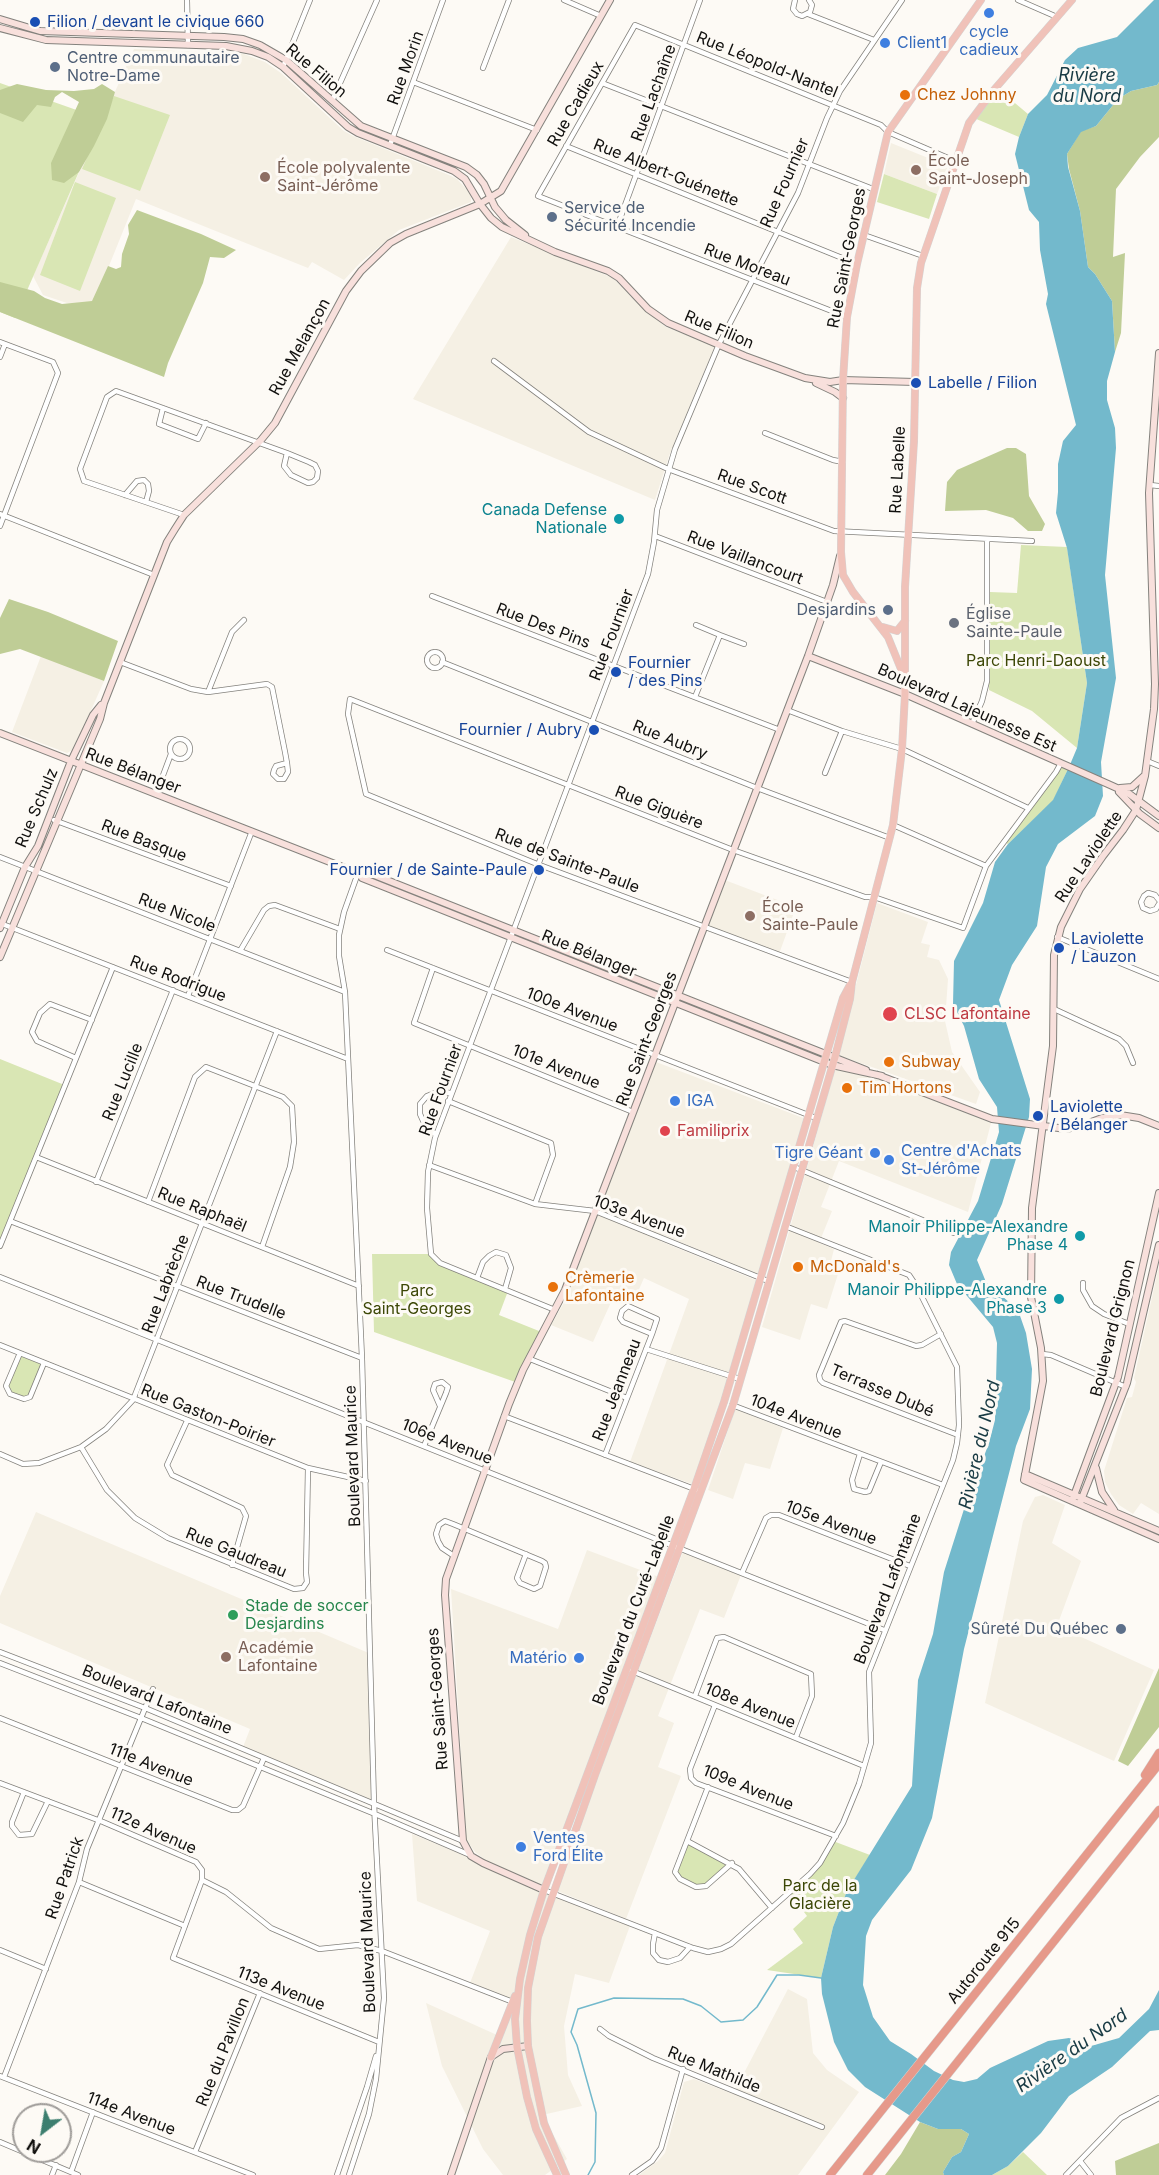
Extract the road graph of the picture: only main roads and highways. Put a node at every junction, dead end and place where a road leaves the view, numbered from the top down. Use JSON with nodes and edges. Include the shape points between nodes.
{"nodes":[{"id":1,"x":981,"y":0,"type":"edge"},
{"id":2,"x":1072,"y":0,"type":"edge"},
{"id":3,"x":905,"y":621,"type":"junction"},
{"id":4,"x":880,"y":626,"type":"junction"},
{"id":5,"x":905,"y":679,"type":"junction"},
{"id":6,"x":852,"y":982,"type":"junction"},
{"id":7,"x":827,"y":1054,"type":"joint"},
{"id":8,"x":835,"y":1057,"type":"joint"},
{"id":9,"x":828,"y":1064,"type":"junction"},
{"id":10,"x":798,"y":1169,"type":"junction"},
{"id":11,"x":698,"y":1490,"type":"junction"},
{"id":12,"x":630,"y":1671,"type":"junction"},
{"id":13,"x":1159,"y":1754,"type":"edge"},
{"id":14,"x":1159,"y":1764,"type":"edge"},
{"id":15,"x":587,"y":1772,"type":"junction"},
{"id":16,"x":595,"y":1775,"type":"junction"},
{"id":17,"x":1159,"y":1810,"type":"edge"},
{"id":18,"x":1121,"y":1812,"type":"junction"},
{"id":19,"x":519,"y":1979,"type":"junction"},
{"id":20,"x":491,"y":2057,"type":"road end"},
{"id":21,"x":557,"y":2175,"type":"edge"},
{"id":22,"x":566,"y":2175,"type":"edge"},
{"id":23,"x":830,"y":2175,"type":"edge"},
{"id":24,"x":867,"y":2175,"type":"edge"}],
"edges":[{"from":1,"to":4,"type":"main road","name":"Rue Saint-Georges","via":[[888,132],[847,317],[843,380],[843,575]]},
{"from":2,"to":3,"type":"main road","name":"Rue Labelle","via":[[969,123],[923,256],[917,288]]},
{"from":3,"to":4,"type":"main road","via":[[897,631]]},
{"from":3,"to":5,"type":"main road","name":"Rue Labelle"},
{"from":4,"to":5,"type":"main road","name":"Rue Saint-Georges"},
{"from":5,"to":6,"type":"main road","name":"Rue Labelle","via":[[894,825]]},
{"from":6,"to":7,"type":"main road","name":"Rue Labelle","via":[[843,998]]},
{"from":6,"to":8,"type":"main road","name":"Rue Labelle"},
{"from":7,"to":9,"type":"main road","name":"Boulevard du Curé-Labelle"},
{"from":8,"to":9,"type":"main road","name":"Boulevard du Curé-Labelle"},
{"from":9,"to":10,"type":"main road","name":"Boulevard du Curé-Labelle","via":[[816,1118]]},
{"from":9,"to":10,"type":"main road","name":"Boulevard du Curé-Labelle","via":[[808,1115]]},
{"from":10,"to":11,"type":"main road","name":"Boulevard du Curé-Labelle","via":[[777,1223]]},
{"from":10,"to":11,"type":"main road","name":"Boulevard du Curé-Labelle","via":[[732,1405]]},
{"from":11,"to":12,"type":"main road","name":"Boulevard du Curé-Labelle","via":[[673,1545]]},
{"from":11,"to":12,"type":"main road","name":"Boulevard du Curé-Labelle","via":[[681,1549]]},
{"from":12,"to":15,"type":"main road","name":"Boulevard du Curé-Labelle"},
{"from":12,"to":16,"type":"main road","name":"Boulevard du Curé-Labelle"},
{"from":13,"to":18,"type":"highway"},
{"from":14,"to":18,"type":"highway","name":"Autoroute 915"},
{"from":15,"to":16,"type":"main road"},
{"from":15,"to":19,"type":"main road","name":"Boulevard du Curé-Labelle","via":[[544,1890]]},
{"from":16,"to":22,"type":"main road","name":"Boulevard du Curé-Labelle","via":[[538,1937],[526,2021],[544,2123]]},
{"from":17,"to":24,"type":"highway"},
{"from":18,"to":23,"type":"highway","name":"Autoroute 915"},
{"from":19,"to":20,"type":"main road"},
{"from":19,"to":21,"type":"main road","name":"Boulevard du Curé-Labelle","via":[[517,2047],[536,2129]]}]}
